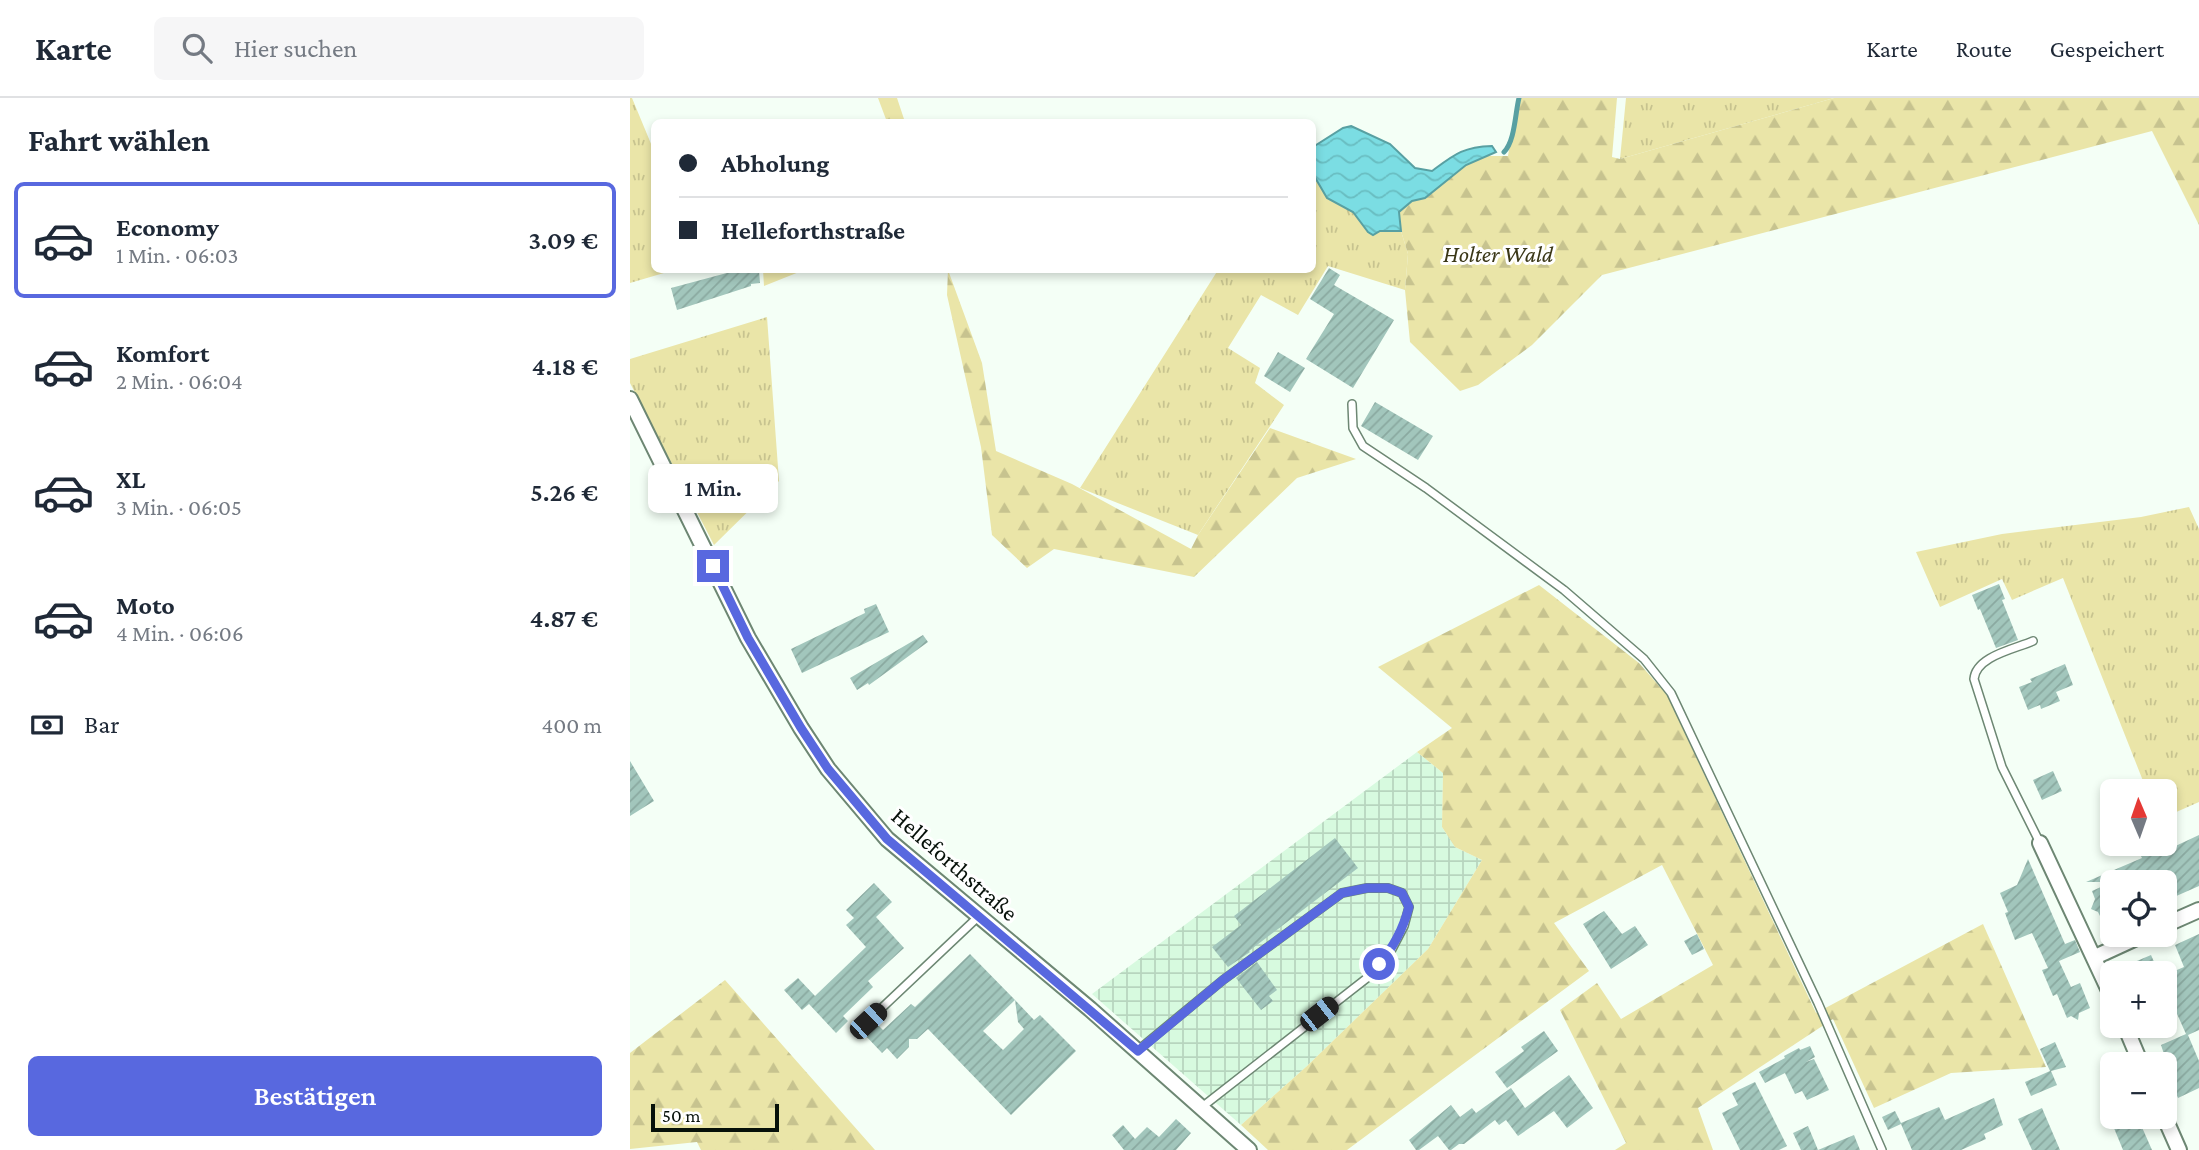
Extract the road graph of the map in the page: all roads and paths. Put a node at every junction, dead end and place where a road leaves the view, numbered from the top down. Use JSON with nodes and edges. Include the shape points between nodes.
{"nodes":[{"id":1,"x":630,"y":400,"type":"edge"},
{"id":2,"x":1352,"y":404,"type":"dead end"},
{"id":3,"x":2033,"y":641,"type":"dead end"},
{"id":4,"x":2040,"y":842,"type":"joint"},
{"id":5,"x":2199,"y":910,"type":"edge"},
{"id":6,"x":979,"y":916,"type":"junction"},
{"id":7,"x":2177,"y":920,"type":"edge"},
{"id":8,"x":2117,"y":947,"type":"edge"},
{"id":9,"x":2095,"y":957,"type":"junction"},
{"id":10,"x":2100,"y":969,"type":"edge"},
{"id":11,"x":868,"y":1021,"type":"dead end"},
{"id":12,"x":1138,"y":1051,"type":"junction"},
{"id":13,"x":1202,"y":1107,"type":"junction"},
{"id":14,"x":2170,"y":1129,"type":"edge"},
{"id":15,"x":1249,"y":1150,"type":"edge"},
{"id":16,"x":1882,"y":1150,"type":"edge"},
{"id":17,"x":2179,"y":1150,"type":"edge"}],
"edges":[{"from":1,"to":6,"type":"street","name":"Helleforthstraße","via":[[748,638],[807,738],[887,839]]},
{"from":2,"to":16,"type":"lane","via":[[1353,428],[1363,446],[1564,590],[1644,659],[1671,693],[1818,1003]]},
{"from":3,"to":4,"type":"lane","via":[[1986,661],[1974,679],[2002,767]]},
{"from":4,"to":9,"type":"street"},
{"from":5,"to":7,"type":"street"},
{"from":6,"to":11,"type":"lane"},
{"from":6,"to":12,"type":"street","name":"Helleforthstraße"},
{"from":8,"to":9,"type":"street"},
{"from":9,"to":10,"type":"street"},
{"from":12,"to":13,"type":"street","name":"Helleforthstraße"},
{"from":12,"to":13,"type":"lane","via":[[1223,980],[1342,893],[1367,888],[1402,893],[1409,907],[1404,926],[1391,951],[1367,978]]},
{"from":13,"to":15,"type":"street","name":"Helleforthstraße"},
{"from":14,"to":17,"type":"street"}]}
